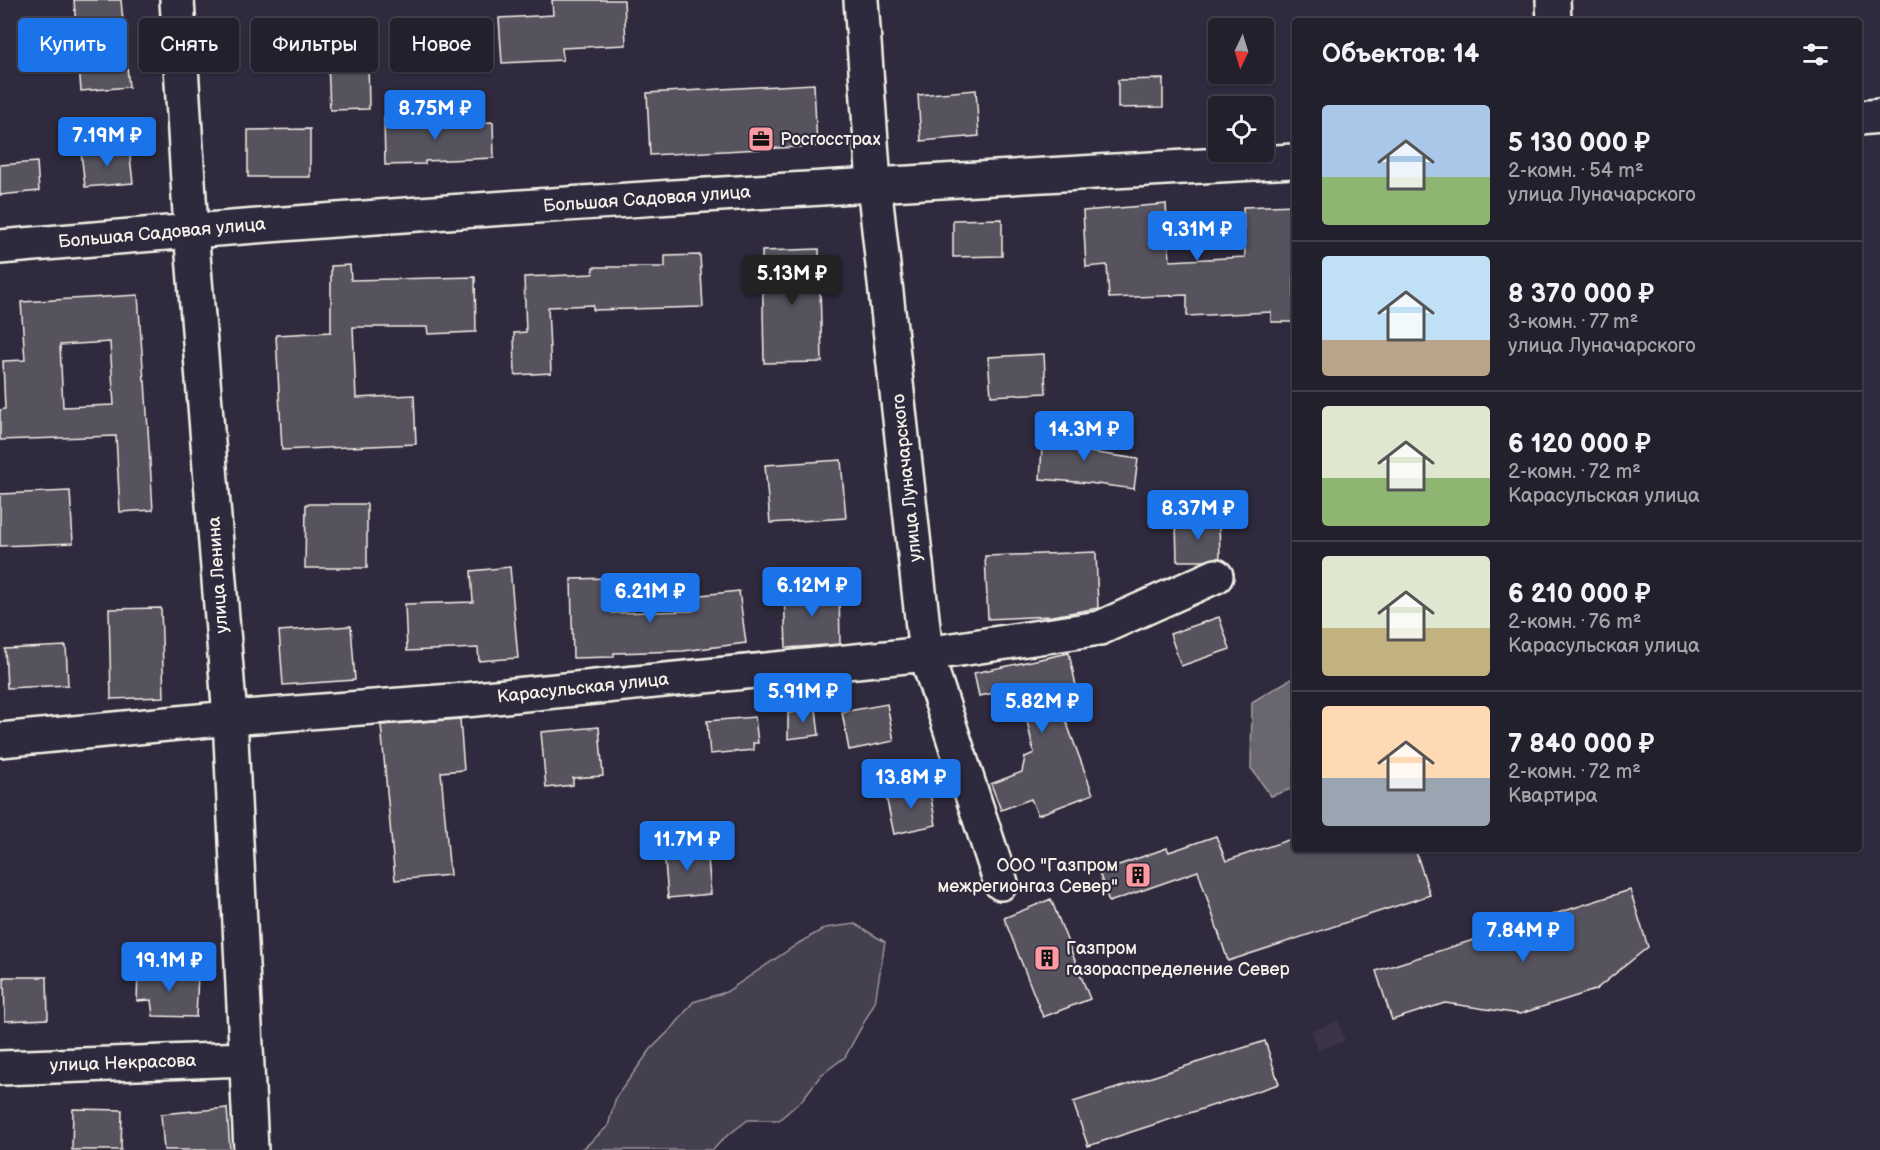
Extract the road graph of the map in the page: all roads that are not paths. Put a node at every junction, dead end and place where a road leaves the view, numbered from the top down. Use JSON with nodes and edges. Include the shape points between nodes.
{"nodes":[{"id":1,"x":177,"y":0,"type":"edge"},
{"id":2,"x":861,"y":0,"type":"edge"},
{"id":3,"x":1553,"y":0,"type":"edge"},
{"id":4,"x":1554,"y":18,"type":"edge"},
{"id":5,"x":1880,"y":116,"type":"edge"},
{"id":6,"x":1862,"y":118,"type":"edge"},
{"id":7,"x":1292,"y":161,"type":"edge"},
{"id":8,"x":874,"y":184,"type":"junction"},
{"id":9,"x":191,"y":230,"type":"junction"},
{"id":10,"x":0,"y":247,"type":"edge"},
{"id":11,"x":1216,"y":576,"type":"dead end"},
{"id":12,"x":926,"y":654,"type":"junction"},
{"id":13,"x":230,"y":718,"type":"junction"},
{"id":14,"x":0,"y":740,"type":"edge"},
{"id":15,"x":1001,"y":884,"type":"dead end"},
{"id":16,"x":246,"y":1059,"type":"junction"},
{"id":17,"x":0,"y":1068,"type":"edge"},
{"id":18,"x":251,"y":1150,"type":"edge"}],
"edges":[{"from":1,"to":9,"type":"street","name":"улица Ленина"},
{"from":2,"to":8,"type":"street","name":"улица Луначарского"},
{"from":3,"to":4,"type":"street"},
{"from":5,"to":6,"type":"street"},
{"from":7,"to":8,"type":"street","name":"Большая Садовая улица"},
{"from":8,"to":9,"type":"street","name":"Большая Садовая улица"},
{"from":8,"to":12,"type":"street","name":"улица Луначарского"},
{"from":9,"to":10,"type":"street","name":"Большая Садовая улица"},
{"from":9,"to":13,"type":"street","name":"улица Ленина"},
{"from":11,"to":12,"type":"street","via":[[1100,628]]},
{"from":12,"to":13,"type":"street","name":"Карасульская улица","via":[[476,699]]},
{"from":12,"to":15,"type":"street"},
{"from":13,"to":14,"type":"street","name":"Карасульская улица"},
{"from":13,"to":16,"type":"street","name":"улица Ленина"},
{"from":16,"to":17,"type":"street","name":"улица Некрасова"},
{"from":16,"to":18,"type":"street","name":"улица Ленина"}]}
